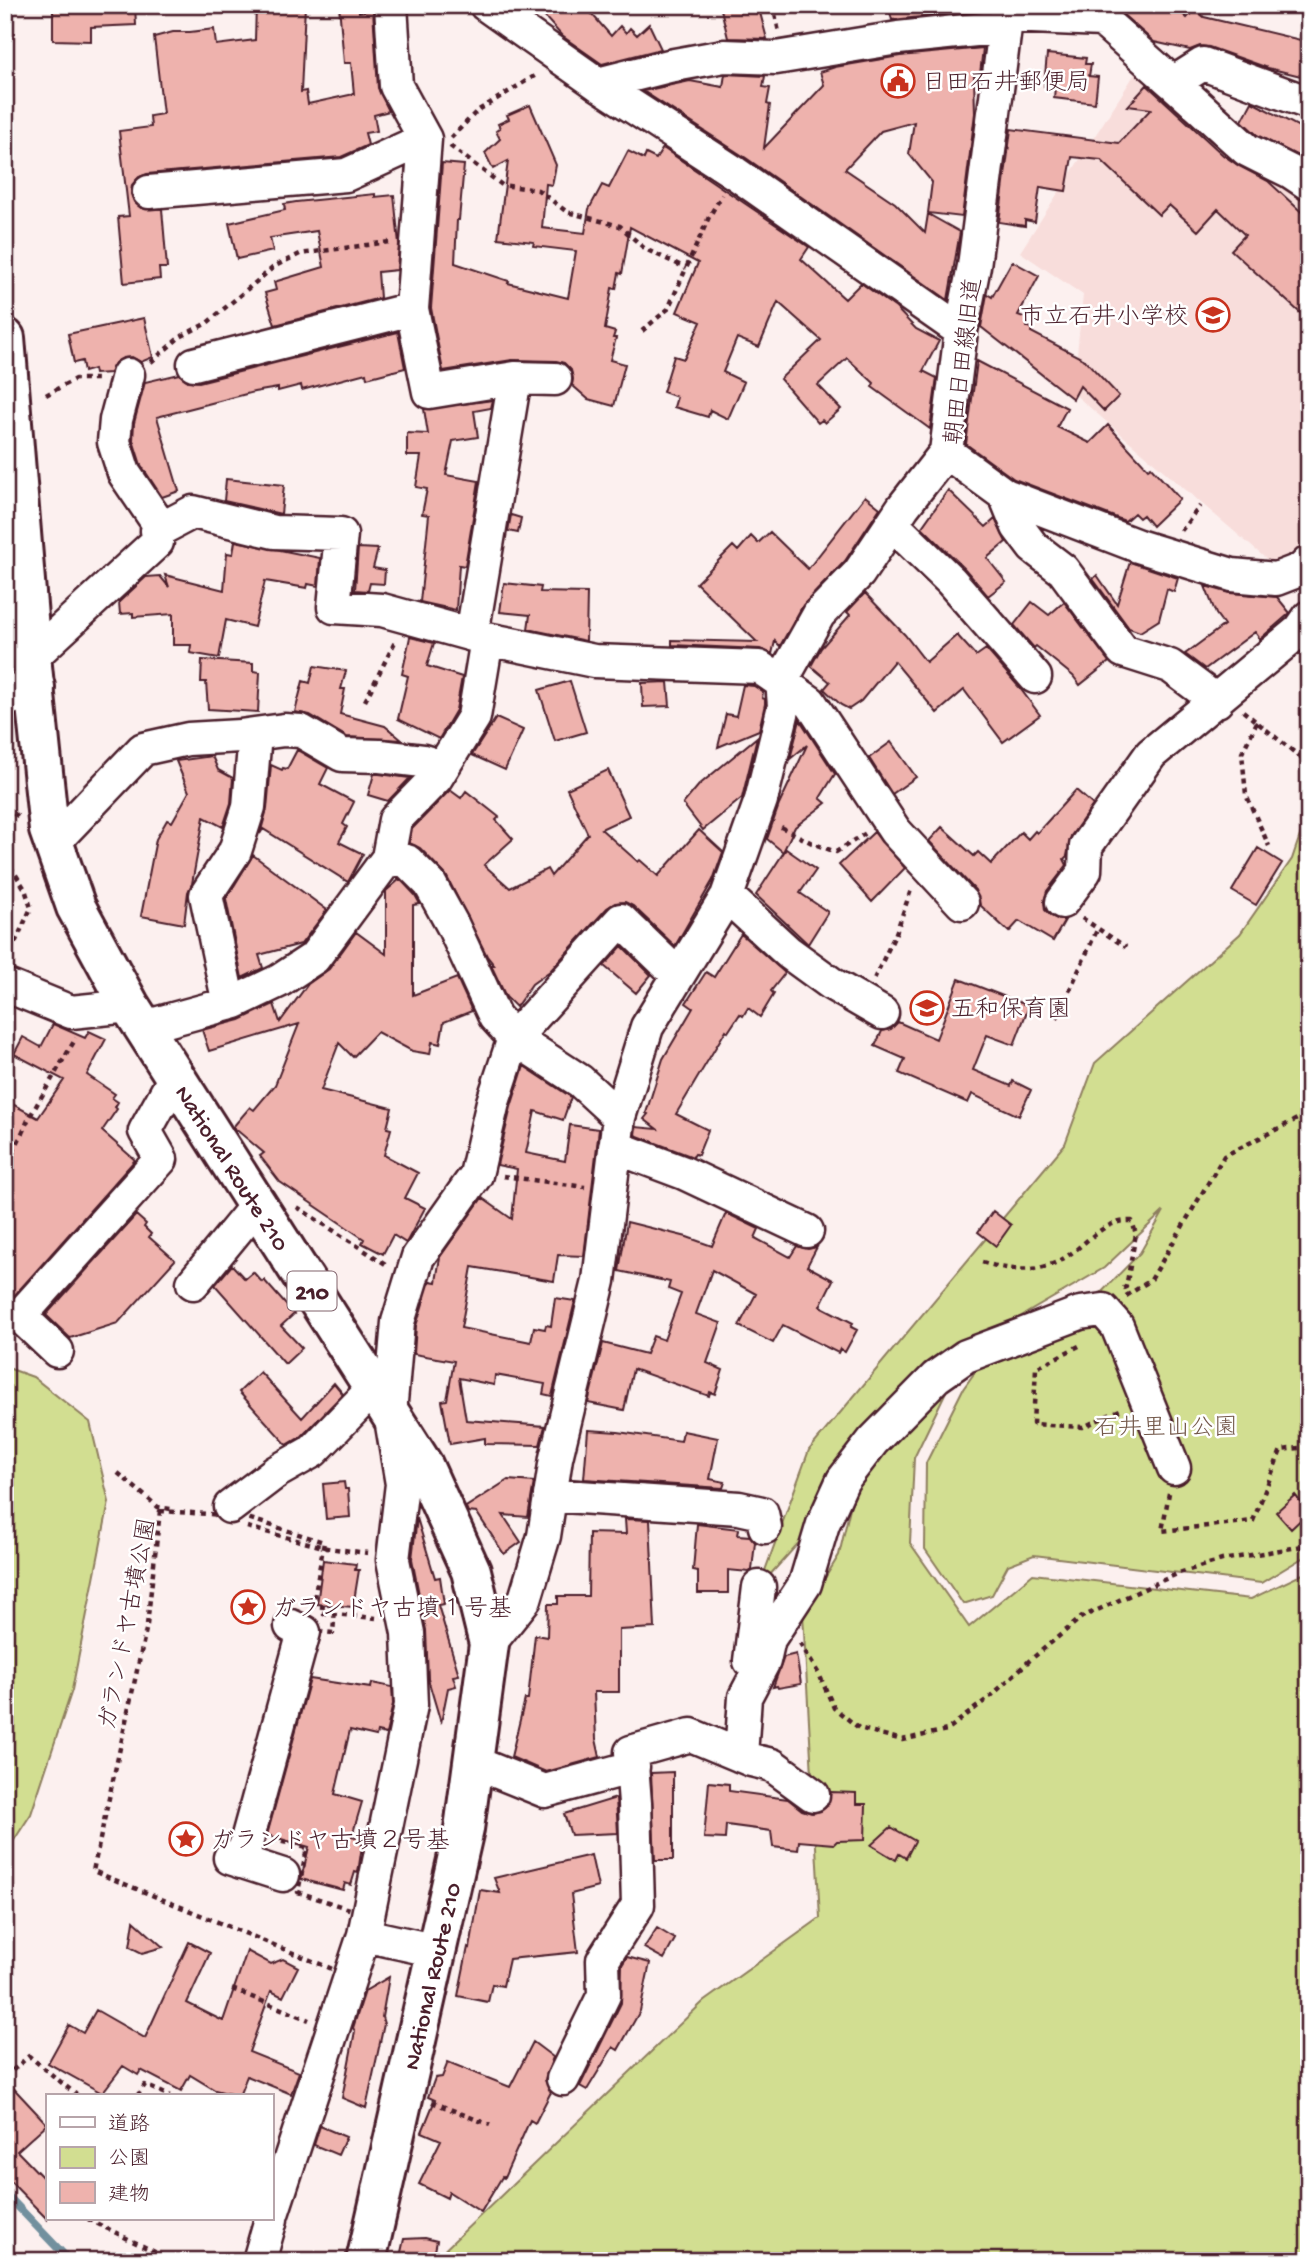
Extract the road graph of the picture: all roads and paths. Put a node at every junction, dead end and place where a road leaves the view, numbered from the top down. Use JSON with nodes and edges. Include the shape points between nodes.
{"nodes":[{"id":1,"x":391,"y":5,"type":"edge"},
{"id":2,"x":486,"y":5,"type":"edge"},
{"id":3,"x":1007,"y":16,"type":"edge"},
{"id":4,"x":559,"y":57,"type":"junction"},
{"id":5,"x":1173,"y":83,"type":"junction"},
{"id":6,"x":598,"y":84,"type":"junction"},
{"id":7,"x":1309,"y":103,"type":"edge"},
{"id":8,"x":425,"y":139,"type":"junction"},
{"id":9,"x":735,"y":173,"type":"junction"},
{"id":10,"x":1309,"y":184,"type":"edge"},
{"id":11,"x":149,"y":191,"type":"dead end"},
{"id":12,"x":417,"y":237,"type":"junction"},
{"id":13,"x":686,"y":268,"type":"junction"},
{"id":14,"x":412,"y":309,"type":"junction"},
{"id":15,"x":642,"y":331,"type":"dead end"},
{"id":16,"x":961,"y":331,"type":"junction"},
{"id":17,"x":5,"y":338,"type":"edge"},
{"id":18,"x":194,"y":363,"type":"dead end"},
{"id":19,"x":128,"y":375,"type":"junction"},
{"id":20,"x":515,"y":378,"type":"junction"},
{"id":21,"x":555,"y":379,"type":"dead end"},
{"id":22,"x":46,"y":395,"type":"dead end"},
{"id":23,"x":946,"y":452,"type":"junction"},
{"id":24,"x":1005,"y":495,"type":"junction"},
{"id":25,"x":892,"y":524,"type":"junction"},
{"id":26,"x":158,"y":531,"type":"junction"},
{"id":27,"x":1309,"y":562,"type":"edge"},
{"id":28,"x":408,"y":617,"type":"junction"},
{"id":29,"x":1309,"y":617,"type":"edge"},
{"id":30,"x":480,"y":637,"type":"junction"},
{"id":31,"x":1035,"y":677,"type":"dead end"},
{"id":32,"x":24,"y":680,"type":"edge"},
{"id":33,"x":782,"y":681,"type":"junction"},
{"id":34,"x":1220,"y":698,"type":"junction"},
{"id":35,"x":365,"y":701,"type":"dead end"},
{"id":36,"x":1257,"y":722,"type":"junction"},
{"id":37,"x":255,"y":734,"type":"junction"},
{"id":38,"x":1309,"y":764,"type":"edge"},
{"id":39,"x":443,"y":767,"type":"junction"},
{"id":40,"x":756,"y":814,"type":"junction"},
{"id":41,"x":887,"y":819,"type":"junction"},
{"id":42,"x":53,"y":843,"type":"junction"},
{"id":43,"x":1269,"y":846,"type":"dead end"},
{"id":44,"x":5,"y":858,"type":"edge"},
{"id":45,"x":388,"y":858,"type":"junction"},
{"id":46,"x":922,"y":860,"type":"junction"},
{"id":47,"x":727,"y":896,"type":"junction"},
{"id":48,"x":1062,"y":902,"type":"joint"},
{"id":49,"x":962,"y":903,"type":"dead end"},
{"id":50,"x":1098,"y":928,"type":"junction"},
{"id":51,"x":1126,"y":947,"type":"dead end"},
{"id":52,"x":5,"y":957,"type":"edge"},
{"id":53,"x":678,"y":975,"type":"junction"},
{"id":54,"x":5,"y":985,"type":"edge"},
{"id":55,"x":229,"y":1004,"type":"junction"},
{"id":56,"x":872,"y":1008,"type":"joint"},
{"id":57,"x":92,"y":1010,"type":"junction"},
{"id":58,"x":137,"y":1017,"type":"junction"},
{"id":59,"x":1057,"y":1018,"type":"dead end"},
{"id":60,"x":514,"y":1038,"type":"junction"},
{"id":61,"x":175,"y":1077,"type":"junction"},
{"id":62,"x":1309,"y":1113,"type":"edge"},
{"id":63,"x":617,"y":1132,"type":"junction"},
{"id":64,"x":5,"y":1170,"type":"edge"},
{"id":65,"x":476,"y":1173,"type":"junction"},
{"id":66,"x":610,"y":1190,"type":"junction"},
{"id":67,"x":257,"y":1205,"type":"junction"},
{"id":68,"x":295,"y":1206,"type":"dead end"},
{"id":69,"x":807,"y":1231,"type":"dead end"},
{"id":70,"x":982,"y":1262,"type":"dead end"},
{"id":71,"x":411,"y":1281,"type":"junction"},
{"id":72,"x":193,"y":1283,"type":"dead end"},
{"id":73,"x":1100,"y":1317,"type":"junction"},
{"id":74,"x":57,"y":1352,"type":"dead end"},
{"id":75,"x":1146,"y":1398,"type":"junction"},
{"id":76,"x":382,"y":1401,"type":"junction"},
{"id":77,"x":1309,"y":1447,"type":"edge"},
{"id":78,"x":1174,"y":1468,"type":"joint"},
{"id":79,"x":118,"y":1473,"type":"dead end"},
{"id":80,"x":551,"y":1495,"type":"junction"},
{"id":81,"x":230,"y":1507,"type":"dead end"},
{"id":82,"x":188,"y":1513,"type":"junction"},
{"id":83,"x":765,"y":1527,"type":"dead end"},
{"id":84,"x":1309,"y":1545,"type":"edge"},
{"id":85,"x":394,"y":1556,"type":"junction"},
{"id":86,"x":759,"y":1587,"type":"dead end"},
{"id":87,"x":322,"y":1613,"type":"dead end"},
{"id":88,"x":335,"y":1614,"type":"junction"},
{"id":89,"x":781,"y":1619,"type":"junction"},
{"id":90,"x":405,"y":1620,"type":"junction"},
{"id":91,"x":291,"y":1626,"type":"dead end"},
{"id":92,"x":489,"y":1644,"type":"junction"},
{"id":93,"x":745,"y":1698,"type":"junction"},
{"id":94,"x":741,"y":1756,"type":"junction"},
{"id":95,"x":474,"y":1762,"type":"junction"},
{"id":96,"x":633,"y":1767,"type":"junction"},
{"id":97,"x":813,"y":1795,"type":"dead end"},
{"id":98,"x":282,"y":1875,"type":"dead end"},
{"id":99,"x":363,"y":1935,"type":"junction"},
{"id":100,"x":437,"y":1951,"type":"junction"},
{"id":101,"x":232,"y":1989,"type":"dead end"},
{"id":102,"x":332,"y":2030,"type":"junction"},
{"id":103,"x":5,"y":2077,"type":"edge"},
{"id":104,"x":563,"y":2079,"type":"dead end"},
{"id":105,"x":76,"y":2094,"type":"edge"},
{"id":106,"x":139,"y":2094,"type":"edge"},
{"id":107,"x":165,"y":2094,"type":"edge"},
{"id":108,"x":430,"y":2101,"type":"dead end"},
{"id":109,"x":491,"y":2124,"type":"dead end"},
{"id":110,"x":273,"y":2212,"type":"edge"},
{"id":111,"x":90,"y":2220,"type":"edge"},
{"id":112,"x":270,"y":2220,"type":"edge"},
{"id":113,"x":173,"y":2261,"type":"edge"},
{"id":114,"x":259,"y":2261,"type":"edge"},
{"id":115,"x":366,"y":2261,"type":"edge"}],
"edges":[{"from":1,"to":8,"type":"street","via":[[396,86]]},
{"from":2,"to":4,"type":"street"},
{"from":3,"to":5,"type":"street","via":[[1102,20]]},
{"from":3,"to":6,"type":"street","via":[[776,58],[724,56]]},
{"from":3,"to":16,"type":"street","name":"朝田日田線旧道"},
{"from":4,"to":6,"type":"street"},
{"from":4,"to":13,"type":"path","via":[[477,111],[446,143],[502,185],[538,190],[567,212],[620,226],[645,249]]},
{"from":5,"to":7,"type":"street","via":[[1203,64]]},
{"from":5,"to":10,"type":"street","via":[[1247,150]]},
{"from":6,"to":9,"type":"street"},
{"from":8,"to":11,"type":"street","via":[[346,174]]},
{"from":8,"to":12,"type":"street"},
{"from":9,"to":13,"type":"path"},
{"from":9,"to":16,"type":"street"},
{"from":12,"to":14,"type":"street"},
{"from":12,"to":19,"type":"path","via":[[300,254],[275,266],[207,323]]},
{"from":13,"to":15,"type":"path","via":[[668,309]]},
{"from":14,"to":18,"type":"street"},
{"from":14,"to":20,"type":"street","via":[[429,391]]},
{"from":16,"to":23,"type":"street","name":"朝田日田線旧道"},
{"from":17,"to":32,"type":"highway","name":"National Route 210","number":"210"},
{"from":19,"to":22,"type":"path","via":[[75,380]]},
{"from":19,"to":26,"type":"street","via":[[114,442],[124,473],[158,523]]},
{"from":20,"to":21,"type":"street"},
{"from":20,"to":30,"type":"street"},
{"from":23,"to":24,"type":"street","name":"朝田日田線旧道"},
{"from":23,"to":25,"type":"street"},
{"from":24,"to":27,"type":"street","name":"朝田日田線旧道","via":[[1138,546],[1232,575],[1276,579]]},
{"from":24,"to":34,"type":"street","via":[[1018,527],[1033,547],[1063,570],[1123,651],[1170,666]]},
{"from":25,"to":31,"type":"street","via":[[951,581]]},
{"from":25,"to":33,"type":"street","via":[[859,573],[819,614]]},
{"from":26,"to":28,"type":"street","via":[[193,512],[274,533],[341,534],[334,607]]},
{"from":26,"to":32,"type":"street","via":[[157,542]]},
{"from":28,"to":30,"type":"street"},
{"from":28,"to":35,"type":"path"},
{"from":29,"to":34,"type":"street","via":[[1300,630]]},
{"from":30,"to":33,"type":"street","via":[[594,661],[759,667]]},
{"from":30,"to":39,"type":"street","via":[[474,717]]},
{"from":32,"to":42,"type":"highway","name":"National Route 210","number":"210"},
{"from":33,"to":40,"type":"street","via":[[785,706]]},
{"from":33,"to":41,"type":"street","via":[[810,702]]},
{"from":34,"to":36,"type":"path"},
{"from":34,"to":48,"type":"street","via":[[1151,754],[1086,846],[1084,871]]},
{"from":36,"to":38,"type":"path"},
{"from":36,"to":43,"type":"path","via":[[1242,753],[1247,795]]},
{"from":37,"to":39,"type":"street","via":[[301,731],[342,755],[423,761]]},
{"from":37,"to":42,"type":"street","via":[[188,739],[143,749]]},
{"from":37,"to":55,"type":"street","via":[[249,807],[235,851],[206,895]]},
{"from":39,"to":45,"type":"street","via":[[395,820]]},
{"from":40,"to":41,"type":"path","via":[[836,852]]},
{"from":40,"to":47,"type":"street"},
{"from":41,"to":46,"type":"street"},
{"from":42,"to":58,"type":"highway","name":"National Route 210","number":"210","via":[[76,907]]},
{"from":44,"to":52,"type":"path","via":[[31,908]]},
{"from":45,"to":55,"type":"street","via":[[314,958],[279,981]]},
{"from":45,"to":60,"type":"street","via":[[407,861],[430,884],[495,1017]]},
{"from":46,"to":49,"type":"street"},
{"from":46,"to":56,"type":"path"},
{"from":47,"to":53,"type":"street"},
{"from":47,"to":56,"type":"street","via":[[788,952]]},
{"from":48,"to":50,"type":"path"},
{"from":50,"to":51,"type":"path"},
{"from":50,"to":59,"type":"path"},
{"from":53,"to":60,"type":"street","via":[[621,920]]},
{"from":53,"to":63,"type":"street","via":[[647,1027]]},
{"from":54,"to":57,"type":"street","via":[[71,1012]]},
{"from":55,"to":58,"type":"street"},
{"from":57,"to":58,"type":"street"},
{"from":57,"to":64,"type":"path","via":[[29,1118]]},
{"from":58,"to":61,"type":"highway","name":"National Route 210","number":"210"},
{"from":60,"to":63,"type":"street","via":[[580,1081]]},
{"from":60,"to":65,"type":"street"},
{"from":61,"to":67,"type":"highway","name":"National Route 210","number":"210"},
{"from":61,"to":74,"type":"street","via":[[145,1131],[162,1159],[20,1316]]},
{"from":62,"to":73,"type":"path","via":[[1224,1156],[1151,1280]]},
{"from":63,"to":66,"type":"street"},
{"from":63,"to":69,"type":"street","via":[[684,1173]]},
{"from":65,"to":66,"type":"path"},
{"from":65,"to":71,"type":"street","via":[[418,1257]]},
{"from":66,"to":80,"type":"street","via":[[599,1281]]},
{"from":67,"to":72,"type":"street"},
{"from":67,"to":76,"type":"highway","name":"National Route 210","number":"210"},
{"from":68,"to":71,"type":"path"},
{"from":70,"to":73,"type":"path","via":[[1009,1270],[1058,1262],[1108,1225],[1132,1221],[1136,1234],[1126,1287],[1086,1303]]},
{"from":71,"to":76,"type":"street"},
{"from":73,"to":75,"type":"street"},
{"from":73,"to":75,"type":"path","via":[[1036,1368],[1033,1424],[1083,1427]]},
{"from":73,"to":89,"type":"street","via":[[967,1356],[936,1377],[873,1441],[843,1480],[823,1524],[805,1584]]},
{"from":75,"to":78,"type":"street"},
{"from":76,"to":81,"type":"street"},
{"from":76,"to":85,"type":"street","via":[[401,1484]]},
{"from":76,"to":92,"type":"highway","name":"National Route 210","number":"210","via":[[423,1465],[471,1571]]},
{"from":77,"to":78,"type":"path","via":[[1281,1450],[1253,1521],[1162,1531]]},
{"from":79,"to":82,"type":"path","via":[[158,1507]]},
{"from":80,"to":83,"type":"street","via":[[739,1508],[762,1513]]},
{"from":80,"to":92,"type":"street","via":[[525,1599]]},
{"from":82,"to":85,"type":"path","via":[[327,1548]]},
{"from":82,"to":88,"type":"path","name":"ガランドヤ古墳公園","via":[[241,1516],[324,1542],[313,1606],[335,1608]]},
{"from":82,"to":88,"type":"path","name":"ガランドヤ古墳公園","via":[[160,1511],[148,1625],[93,1871],[347,1975],[364,1914],[298,1892],[307,1847],[259,1836],[309,1630],[333,1633]]},
{"from":84,"to":89,"type":"path","via":[[1222,1560],[1179,1573],[1082,1617],[947,1730],[902,1740],[859,1728],[834,1708],[806,1651]]},
{"from":85,"to":90,"type":"street"},
{"from":86,"to":93,"type":"street"},
{"from":87,"to":88,"type":"path"},
{"from":88,"to":90,"type":"path"},
{"from":89,"to":93,"type":"street"},
{"from":90,"to":99,"type":"street","via":[[411,1705]]},
{"from":91,"to":98,"type":"street","via":[[304,1632],[236,1860]]},
{"from":92,"to":95,"type":"highway","name":"National Route 210","number":"210"},
{"from":93,"to":94,"type":"street"},
{"from":94,"to":96,"type":"street","via":[[691,1735],[631,1752]]},
{"from":94,"to":97,"type":"street","via":[[772,1765]]},
{"from":95,"to":96,"type":"street","via":[[545,1791]]},
{"from":95,"to":100,"type":"highway","name":"National Route 210","number":"210"},
{"from":96,"to":104,"type":"street","via":[[638,1905],[603,1960],[604,1995]]},
{"from":99,"to":100,"type":"street"},
{"from":99,"to":102,"type":"street"},
{"from":100,"to":115,"type":"highway","name":"National Route 210","number":"210"},
{"from":101,"to":102,"type":"path"},
{"from":102,"to":110,"type":"street"},
{"from":103,"to":105,"type":"path","via":[[29,2056]]},
{"from":106,"to":107,"type":"path","via":[[145,2085]]},
{"from":108,"to":109,"type":"path"},
{"from":111,"to":113,"type":"path"},
{"from":112,"to":114,"type":"street"}]}
